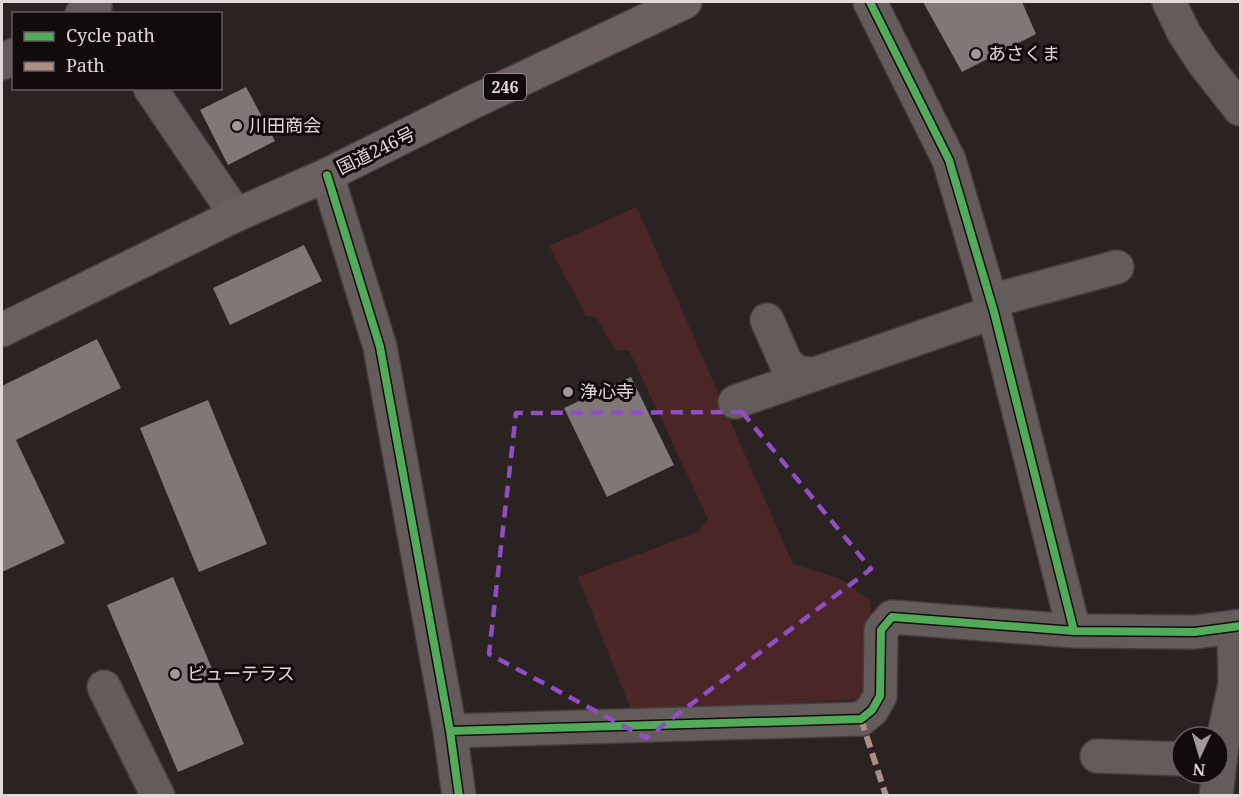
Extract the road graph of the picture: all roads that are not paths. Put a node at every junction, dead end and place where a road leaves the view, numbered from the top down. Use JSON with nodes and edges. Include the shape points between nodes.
{"nodes":[{"id":1,"x":685,"y":2,"type":"edge"},
{"id":2,"x":870,"y":2,"type":"edge"},
{"id":3,"x":1169,"y":2,"type":"edge"},
{"id":4,"x":151,"y":90,"type":"edge"},
{"id":5,"x":1240,"y":110,"type":"edge"},
{"id":6,"x":327,"y":175,"type":"junction"},
{"id":7,"x":236,"y":215,"type":"junction"},
{"id":8,"x":1117,"y":267,"type":"dead end"},
{"id":9,"x":993,"y":307,"type":"junction"},
{"id":10,"x":766,"y":320,"type":"dead end"},
{"id":11,"x":2,"y":330,"type":"edge"},
{"id":12,"x":815,"y":374,"type":"junction"},
{"id":13,"x":735,"y":402,"type":"dead end"},
{"id":14,"x":1237,"y":627,"type":"edge"},
{"id":15,"x":1074,"y":631,"type":"junction"},
{"id":16,"x":104,"y":687,"type":"dead end"},
{"id":17,"x":1226,"y":725,"type":"edge"},
{"id":18,"x":450,"y":731,"type":"junction"},
{"id":19,"x":1097,"y":756,"type":"dead end"},
{"id":20,"x":1170,"y":759,"type":"edge"},
{"id":21,"x":158,"y":795,"type":"edge"},
{"id":22,"x":459,"y":795,"type":"edge"}],
"edges":[{"from":1,"to":6,"type":"highway","name":"国道246号","number":"246"},
{"from":2,"to":9,"type":"street","via":[[949,160]]},
{"from":3,"to":5,"type":"street","via":[[1203,62]]},
{"from":4,"to":7,"type":"street"},
{"from":6,"to":7,"type":"highway","name":"国道246号","number":"246"},
{"from":6,"to":18,"type":"street","via":[[380,347]]},
{"from":7,"to":11,"type":"highway","name":"国道246号","number":"246"},
{"from":8,"to":9,"type":"street"},
{"from":9,"to":12,"type":"street"},
{"from":9,"to":15,"type":"street"},
{"from":10,"to":12,"type":"street","via":[[786,363],[798,373]]},
{"from":12,"to":13,"type":"street"},
{"from":14,"to":15,"type":"street","via":[[1195,632]]},
{"from":14,"to":17,"type":"street","via":[[1235,684]]},
{"from":15,"to":18,"type":"street","via":[[892,617],[881,630],[879,696],[872,710],[861,719]]},
{"from":16,"to":21,"type":"street"},
{"from":18,"to":22,"type":"street"},
{"from":19,"to":20,"type":"street"}]}
